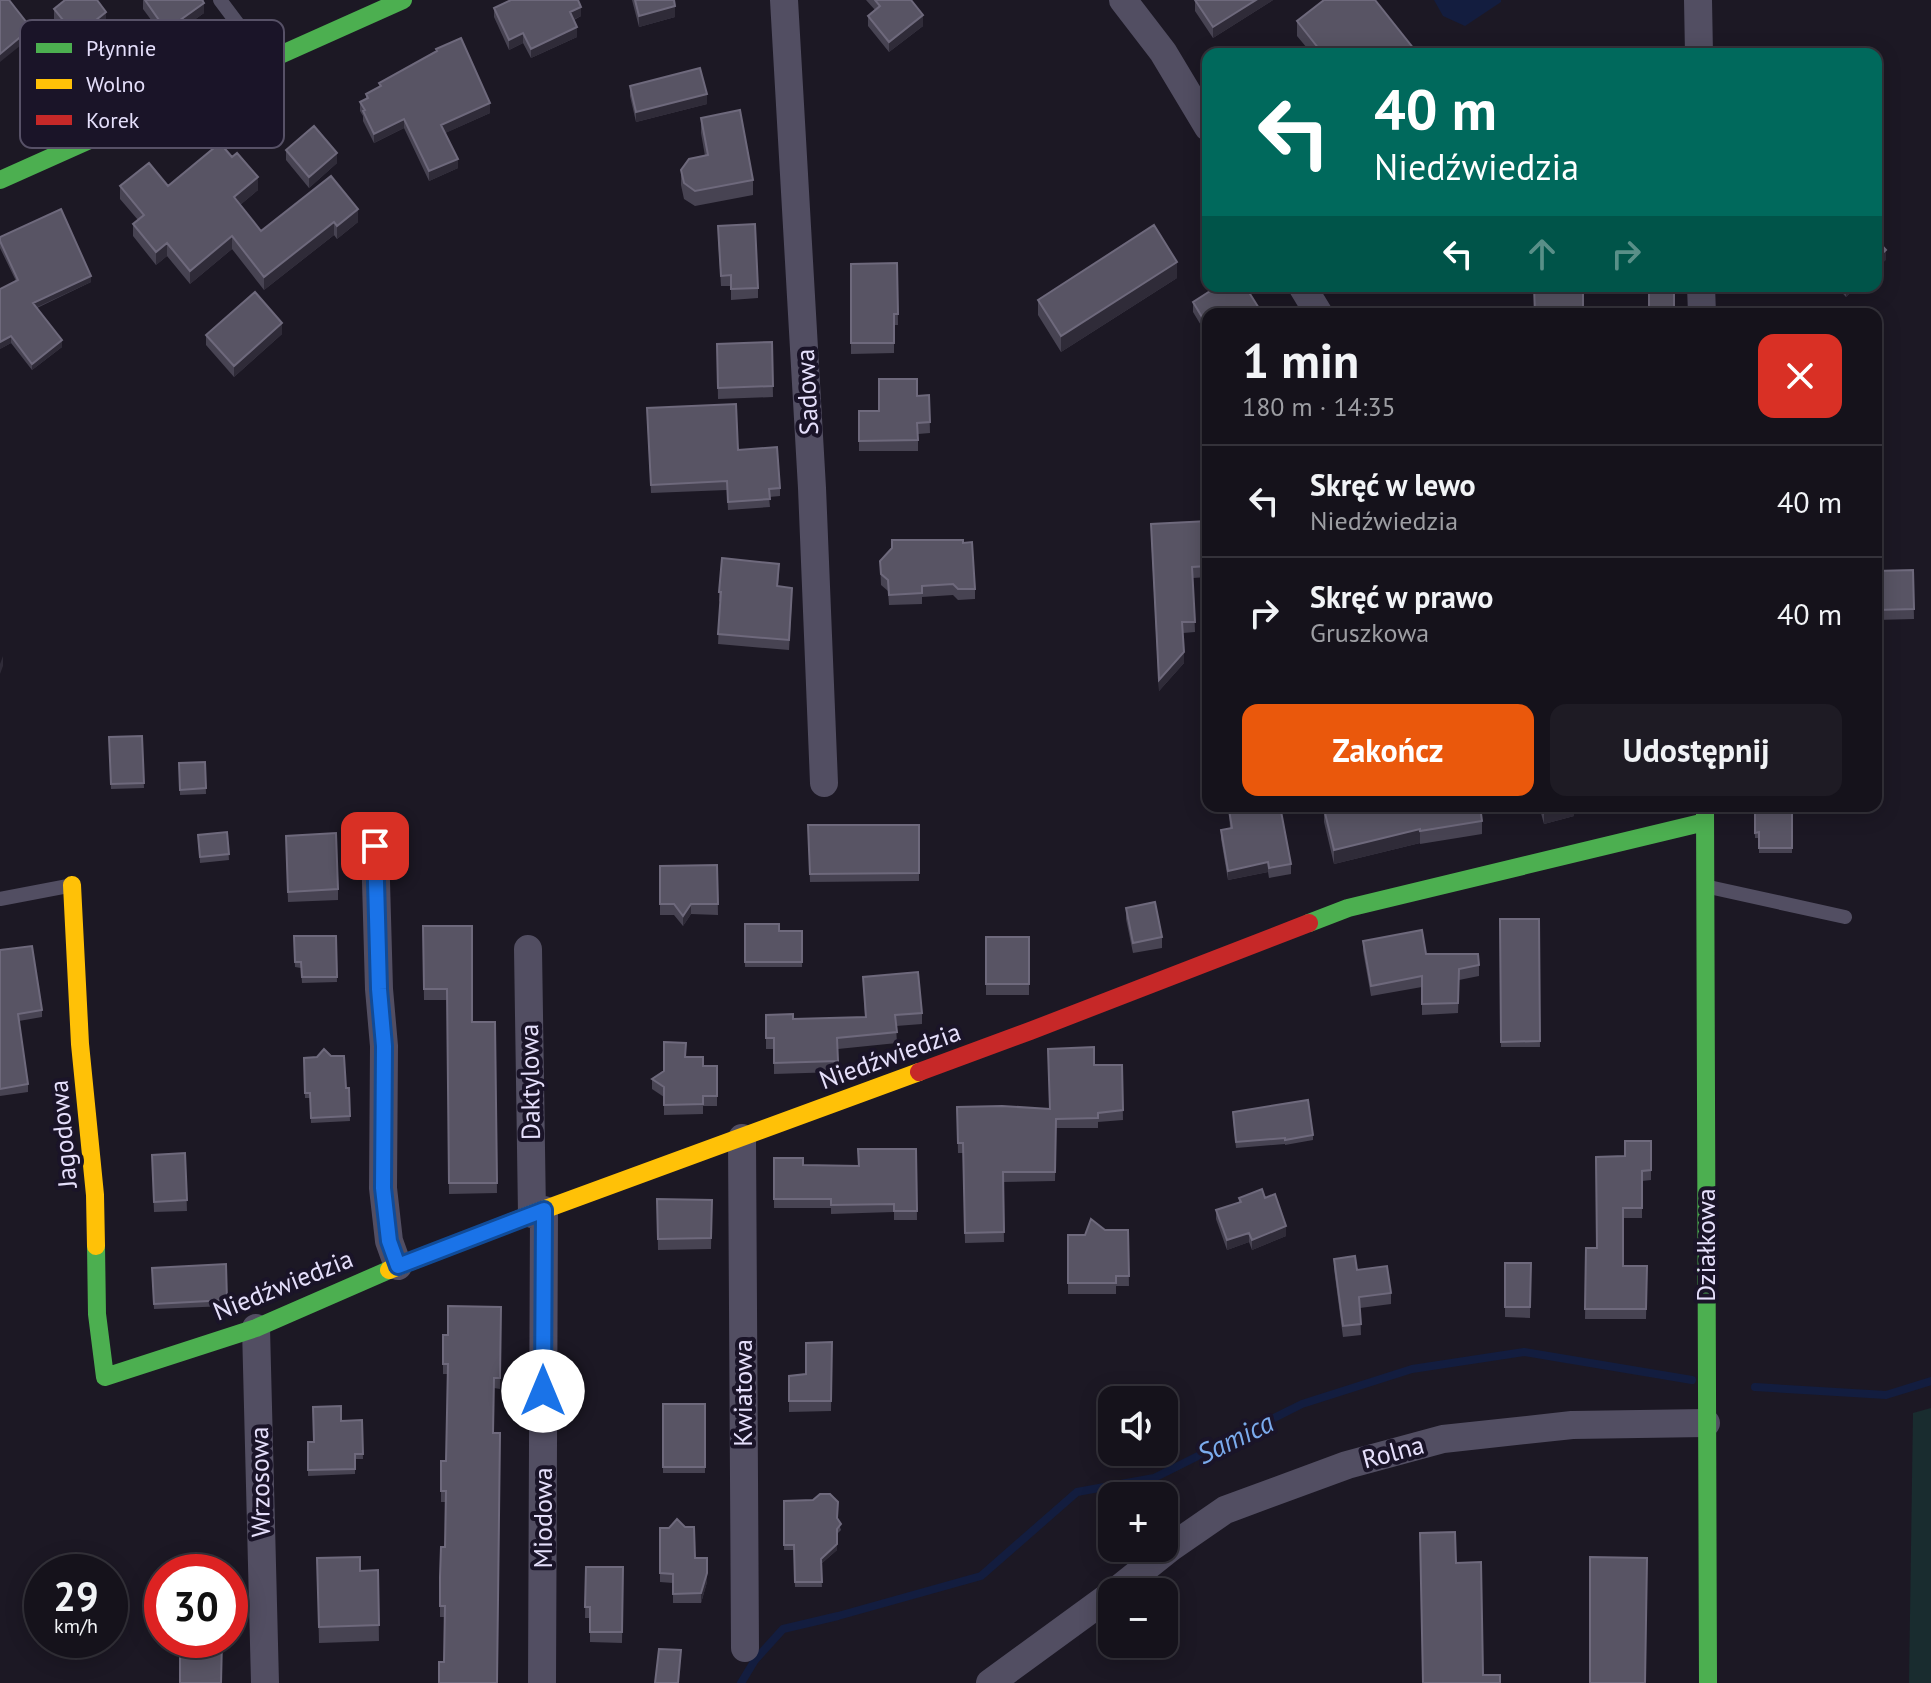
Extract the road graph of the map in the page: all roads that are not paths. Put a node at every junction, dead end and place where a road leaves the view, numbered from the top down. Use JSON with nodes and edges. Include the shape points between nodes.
{"nodes":[{"id":1,"x":220,"y":0,"type":"edge"},
{"id":2,"x":403,"y":0,"type":"edge"},
{"id":3,"x":784,"y":0,"type":"edge"},
{"id":4,"x":1123,"y":0,"type":"edge"},
{"id":5,"x":1698,"y":0,"type":"edge"},
{"id":6,"x":235,"y":20,"type":"edge"},
{"id":7,"x":1699,"y":48,"type":"edge"},
{"id":8,"x":284,"y":54,"type":"edge"},
{"id":9,"x":1202,"y":117,"type":"edge"},
{"id":10,"x":72,"y":148,"type":"edge"},
{"id":11,"x":0,"y":180,"type":"edge"},
{"id":12,"x":824,"y":783,"type":"dead end"},
{"id":13,"x":1705,"y":814,"type":"edge"},
{"id":14,"x":375,"y":846,"type":"dead end"},
{"id":15,"x":72,"y":885,"type":"joint"},
{"id":16,"x":1705,"y":886,"type":"junction"},
{"id":17,"x":0,"y":899,"type":"edge"},
{"id":18,"x":1845,"y":917,"type":"dead end"},
{"id":19,"x":528,"y":949,"type":"dead end"},
{"id":20,"x":742,"y":1138,"type":"junction"},
{"id":21,"x":538,"y":1212,"type":"junction"},
{"id":22,"x":398,"y":1266,"type":"junction"},
{"id":23,"x":256,"y":1328,"type":"junction"},
{"id":24,"x":105,"y":1377,"type":"joint"},
{"id":25,"x":1706,"y":1423,"type":"junction"},
{"id":26,"x":1132,"y":1578,"type":"edge"},
{"id":27,"x":1098,"y":1604,"type":"edge"},
{"id":28,"x":745,"y":1648,"type":"dead end"},
{"id":29,"x":265,"y":1683,"type":"edge"},
{"id":30,"x":542,"y":1683,"type":"edge"},
{"id":31,"x":990,"y":1683,"type":"edge"},
{"id":32,"x":1708,"y":1683,"type":"edge"}],
"edges":[{"from":1,"to":6,"type":"lane"},
{"from":2,"to":8,"type":"street"},
{"from":3,"to":12,"type":"street","name":"Sadowa"},
{"from":4,"to":9,"type":"street","via":[[1163,52]]},
{"from":5,"to":7,"type":"street"},
{"from":10,"to":11,"type":"street"},
{"from":13,"to":16,"type":"street","name":"Działkowa"},
{"from":13,"to":20,"type":"street","name":"Niedźwiedzia","via":[[1348,908]]},
{"from":14,"to":22,"type":"street","via":[[384,1046],[383,1188],[389,1241]]},
{"from":15,"to":17,"type":"lane"},
{"from":15,"to":24,"type":"street","name":"Jagodowa"},
{"from":16,"to":18,"type":"lane"},
{"from":16,"to":25,"type":"street","name":"Działkowa"},
{"from":19,"to":21,"type":"street","name":"Daktylowa"},
{"from":20,"to":21,"type":"street","name":"Niedźwiedzia"},
{"from":20,"to":28,"type":"street","name":"Kwiatowa"},
{"from":21,"to":22,"type":"street","name":"Niedźwiedzia"},
{"from":21,"to":30,"type":"street","name":"Miodowa"},
{"from":22,"to":23,"type":"street","name":"Niedźwiedzia"},
{"from":23,"to":24,"type":"street","name":"Niedźwiedzia"},
{"from":23,"to":29,"type":"street","name":"Wrzosowa"},
{"from":25,"to":26,"type":"street","name":"Rolna","via":[[1572,1425],[1443,1439],[1347,1465],[1225,1510]]},
{"from":25,"to":32,"type":"street","name":"Działkowa"},
{"from":27,"to":31,"type":"street","name":"Rolna"}]}
